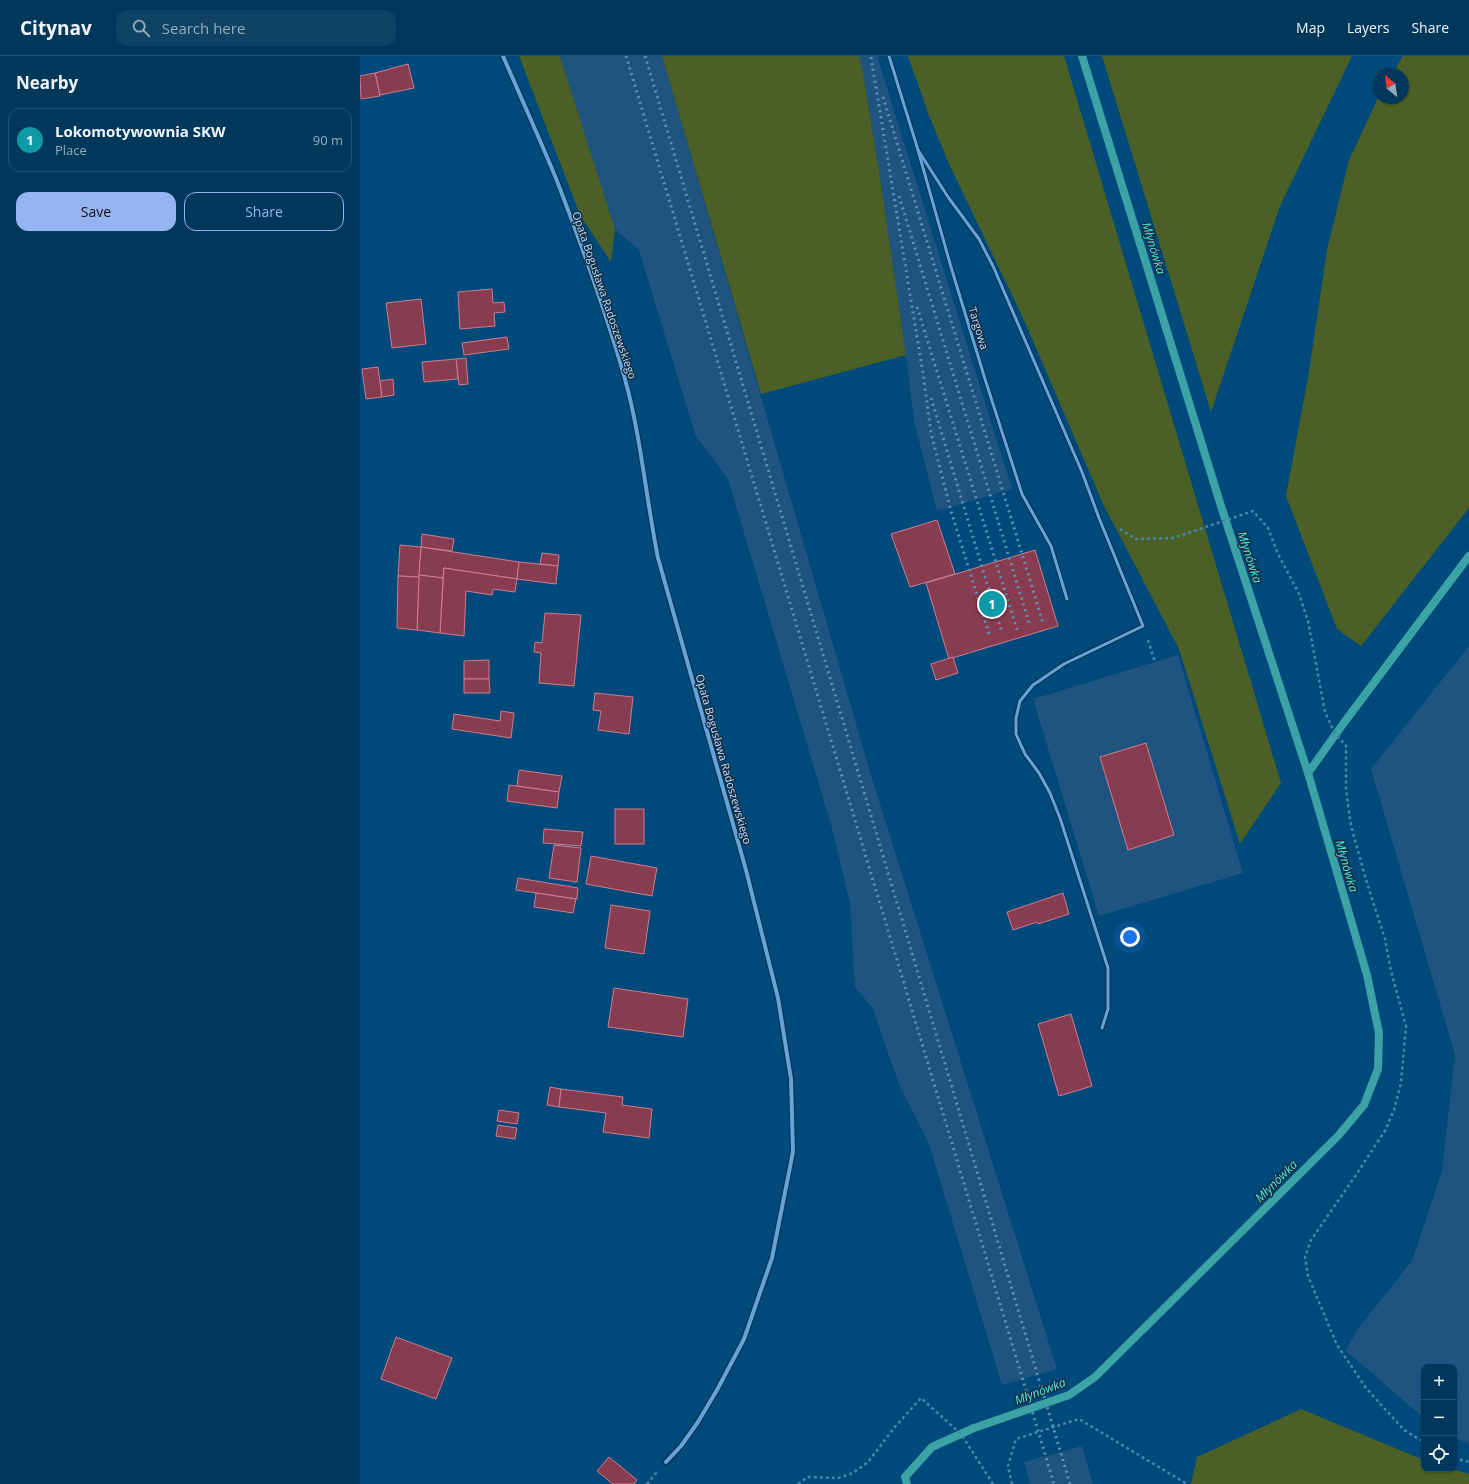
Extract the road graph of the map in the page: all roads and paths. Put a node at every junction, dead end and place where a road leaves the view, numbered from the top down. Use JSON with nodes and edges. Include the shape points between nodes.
{"nodes":[{"id":1,"x":503,"y":56,"type":"edge"},
{"id":2,"x":889,"y":56,"type":"edge"},
{"id":3,"x":918,"y":150,"type":"junction"},
{"id":4,"x":1099,"y":518,"type":"junction"},
{"id":5,"x":1067,"y":599,"type":"dead end"},
{"id":6,"x":1143,"y":626,"type":"junction"},
{"id":7,"x":1155,"y":662,"type":"dead end"},
{"id":8,"x":1102,"y":1028,"type":"dead end"},
{"id":9,"x":1421,"y":1440,"type":"edge"},
{"id":10,"x":1457,"y":1459,"type":"edge"},
{"id":11,"x":666,"y":1462,"type":"dead end"},
{"id":12,"x":1469,"y":1462,"type":"edge"},
{"id":13,"x":798,"y":1484,"type":"edge"},
{"id":14,"x":993,"y":1484,"type":"edge"},
{"id":15,"x":1012,"y":1484,"type":"edge"},
{"id":16,"x":1187,"y":1484,"type":"edge"}],
"edges":[{"from":1,"to":11,"type":"street","name":"Opata Bogusława Radoszewskiego","via":[[557,181],[586,258],[625,380],[639,442],[658,558],[746,870],[778,998],[791,1079],[793,1151],[772,1258],[744,1339],[721,1384],[698,1422]]},
{"from":2,"to":3,"type":"lane","name":"Targowa"},
{"from":3,"to":4,"type":"lane","via":[[979,239],[993,266],[1082,472]]},
{"from":3,"to":5,"type":"lane","name":"Targowa","via":[[978,356],[1022,494],[1051,546]]},
{"from":4,"to":6,"type":"lane"},
{"from":4,"to":9,"type":"path","via":[[1136,539],[1173,538],[1253,511],[1268,528],[1277,552],[1299,594],[1308,621],[1325,712],[1334,732],[1346,746],[1346,790],[1351,826],[1385,939],[1406,1026],[1401,1083],[1386,1129],[1311,1240],[1305,1257],[1308,1276],[1337,1345],[1366,1388],[1404,1430]]},
{"from":6,"to":7,"type":"path"},
{"from":6,"to":8,"type":"lane","via":[[1064,664],[1033,685],[1020,701],[1016,718],[1016,734],[1050,793],[1060,818],[1108,968],[1108,1009]]},
{"from":10,"to":12,"type":"path"},
{"from":13,"to":14,"type":"path","via":[[808,1477],[838,1478],[852,1473],[868,1462],[921,1398],[961,1434]]},
{"from":15,"to":16,"type":"path","via":[[1008,1466],[1016,1438],[1079,1419]]}]}
